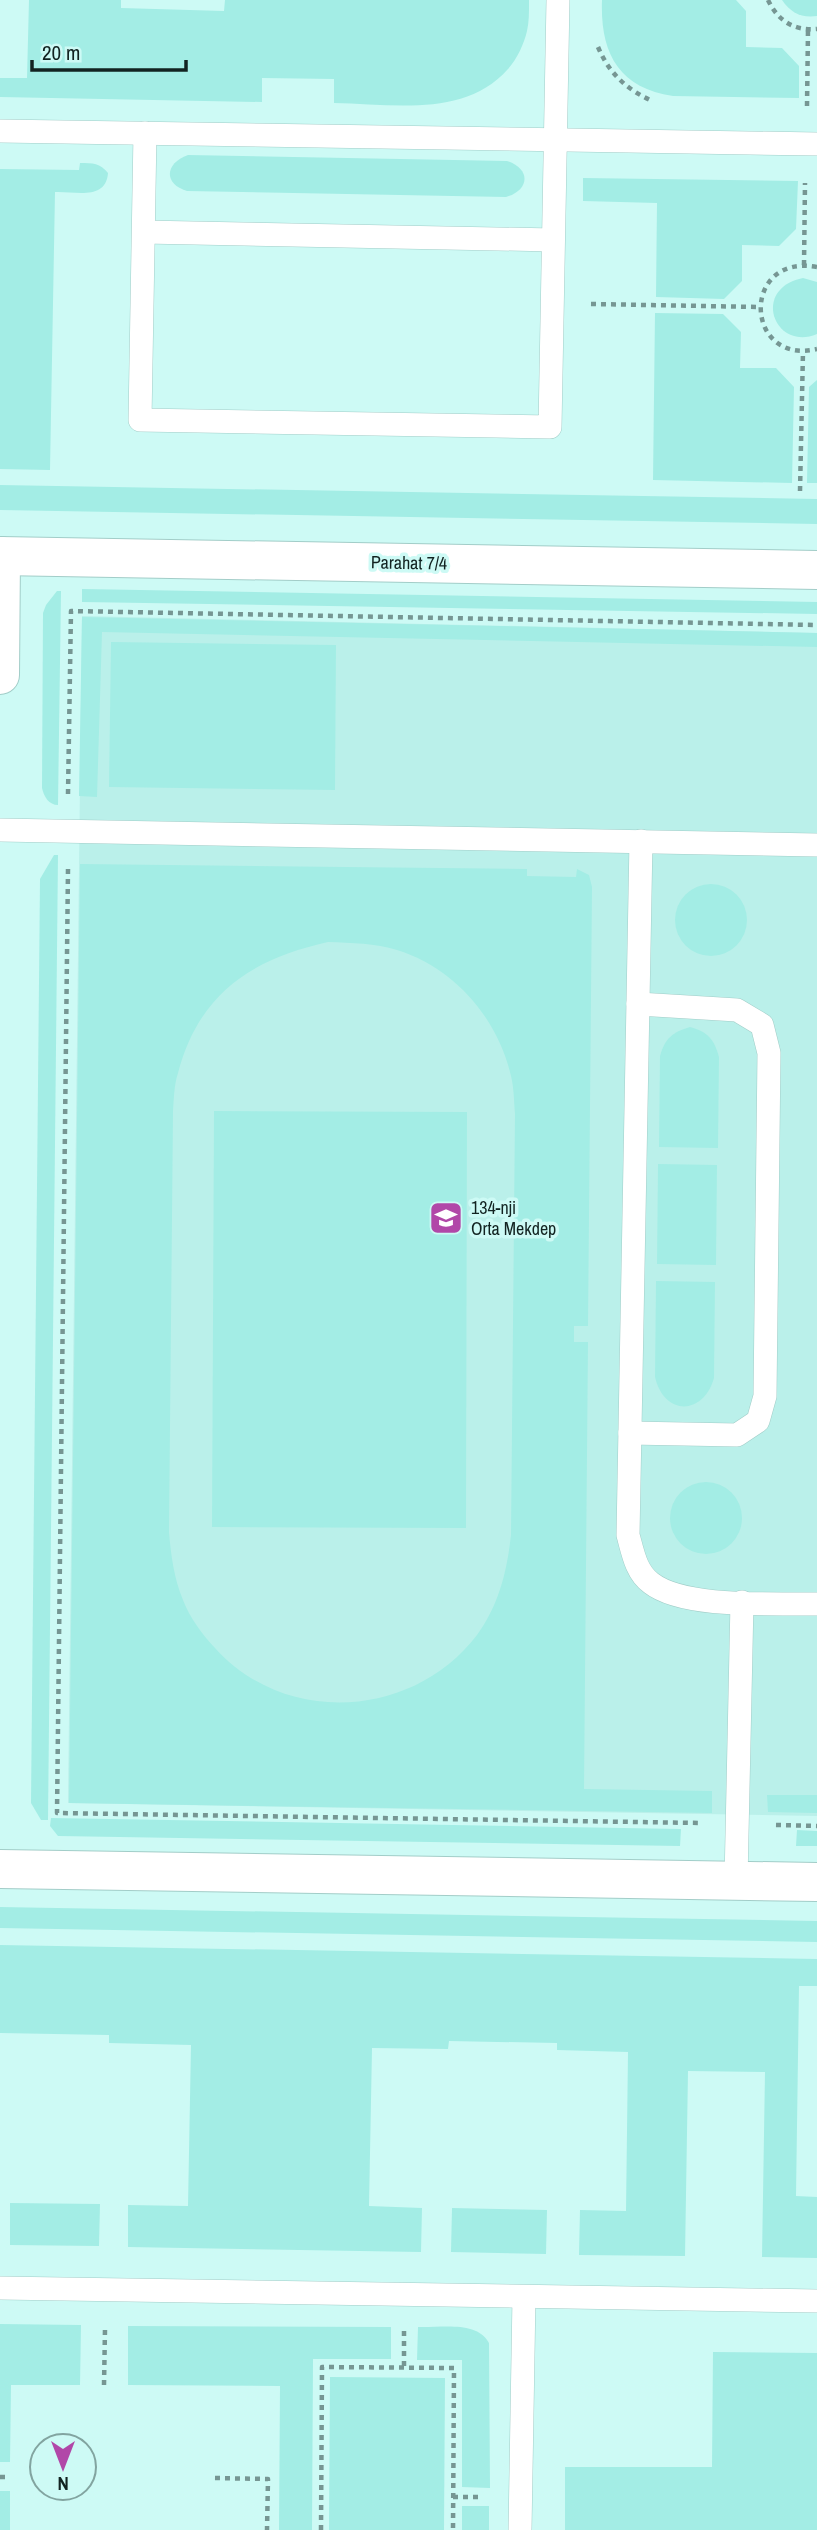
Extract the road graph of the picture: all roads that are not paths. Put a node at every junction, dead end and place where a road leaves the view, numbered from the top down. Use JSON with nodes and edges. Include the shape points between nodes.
{"nodes":[{"id":1,"x":558,"y":0,"type":"edge"},
{"id":2,"x":0,"y":131,"type":"edge"},
{"id":3,"x":145,"y":133,"type":"junction"},
{"id":4,"x":555,"y":140,"type":"junction"},
{"id":5,"x":817,"y":144,"type":"edge"},
{"id":6,"x":144,"y":232,"type":"junction"},
{"id":7,"x":553,"y":240,"type":"junction"},
{"id":8,"x":0,"y":556,"type":"edge"},
{"id":9,"x":817,"y":570,"type":"edge"},
{"id":10,"x":0,"y":675,"type":"edge"},
{"id":11,"x":0,"y":830,"type":"edge"},
{"id":12,"x":641,"y":841,"type":"junction"},
{"id":13,"x":817,"y":845,"type":"edge"},
{"id":14,"x":638,"y":1004,"type":"junction"},
{"id":15,"x":630,"y":1433,"type":"junction"},
{"id":16,"x":741,"y":1602,"type":"junction"},
{"id":17,"x":817,"y":1604,"type":"edge"},
{"id":18,"x":0,"y":1869,"type":"edge"},
{"id":19,"x":736,"y":1881,"type":"junction"},
{"id":20,"x":817,"y":1882,"type":"edge"},
{"id":21,"x":0,"y":2288,"type":"edge"},
{"id":22,"x":524,"y":2297,"type":"junction"},
{"id":23,"x":817,"y":2301,"type":"edge"},
{"id":24,"x":520,"y":2530,"type":"edge"}],
"edges":[{"from":1,"to":4,"type":"lane"},
{"from":2,"to":3,"type":"lane"},
{"from":3,"to":4,"type":"lane"},
{"from":3,"to":6,"type":"lane"},
{"from":4,"to":5,"type":"lane"},
{"from":4,"to":7,"type":"lane"},
{"from":6,"to":7,"type":"lane"},
{"from":6,"to":7,"type":"lane","via":[[141,421],[550,427]]},
{"from":8,"to":9,"type":"street","name":"Parahat 7/4"},
{"from":8,"to":10,"type":"street"},
{"from":11,"to":12,"type":"lane"},
{"from":12,"to":13,"type":"lane"},
{"from":12,"to":14,"type":"lane"},
{"from":14,"to":15,"type":"lane"},
{"from":14,"to":15,"type":"lane","via":[[737,1010],[762,1025],[769,1053],[765,1396],[758,1421],[737,1436]]},
{"from":15,"to":16,"type":"lane","via":[[628,1535],[635,1563],[651,1583],[682,1597]]},
{"from":16,"to":17,"type":"lane"},
{"from":16,"to":19,"type":"lane"},
{"from":18,"to":19,"type":"street"},
{"from":19,"to":20,"type":"street"},
{"from":21,"to":22,"type":"lane"},
{"from":22,"to":23,"type":"lane"},
{"from":22,"to":24,"type":"lane"}]}
